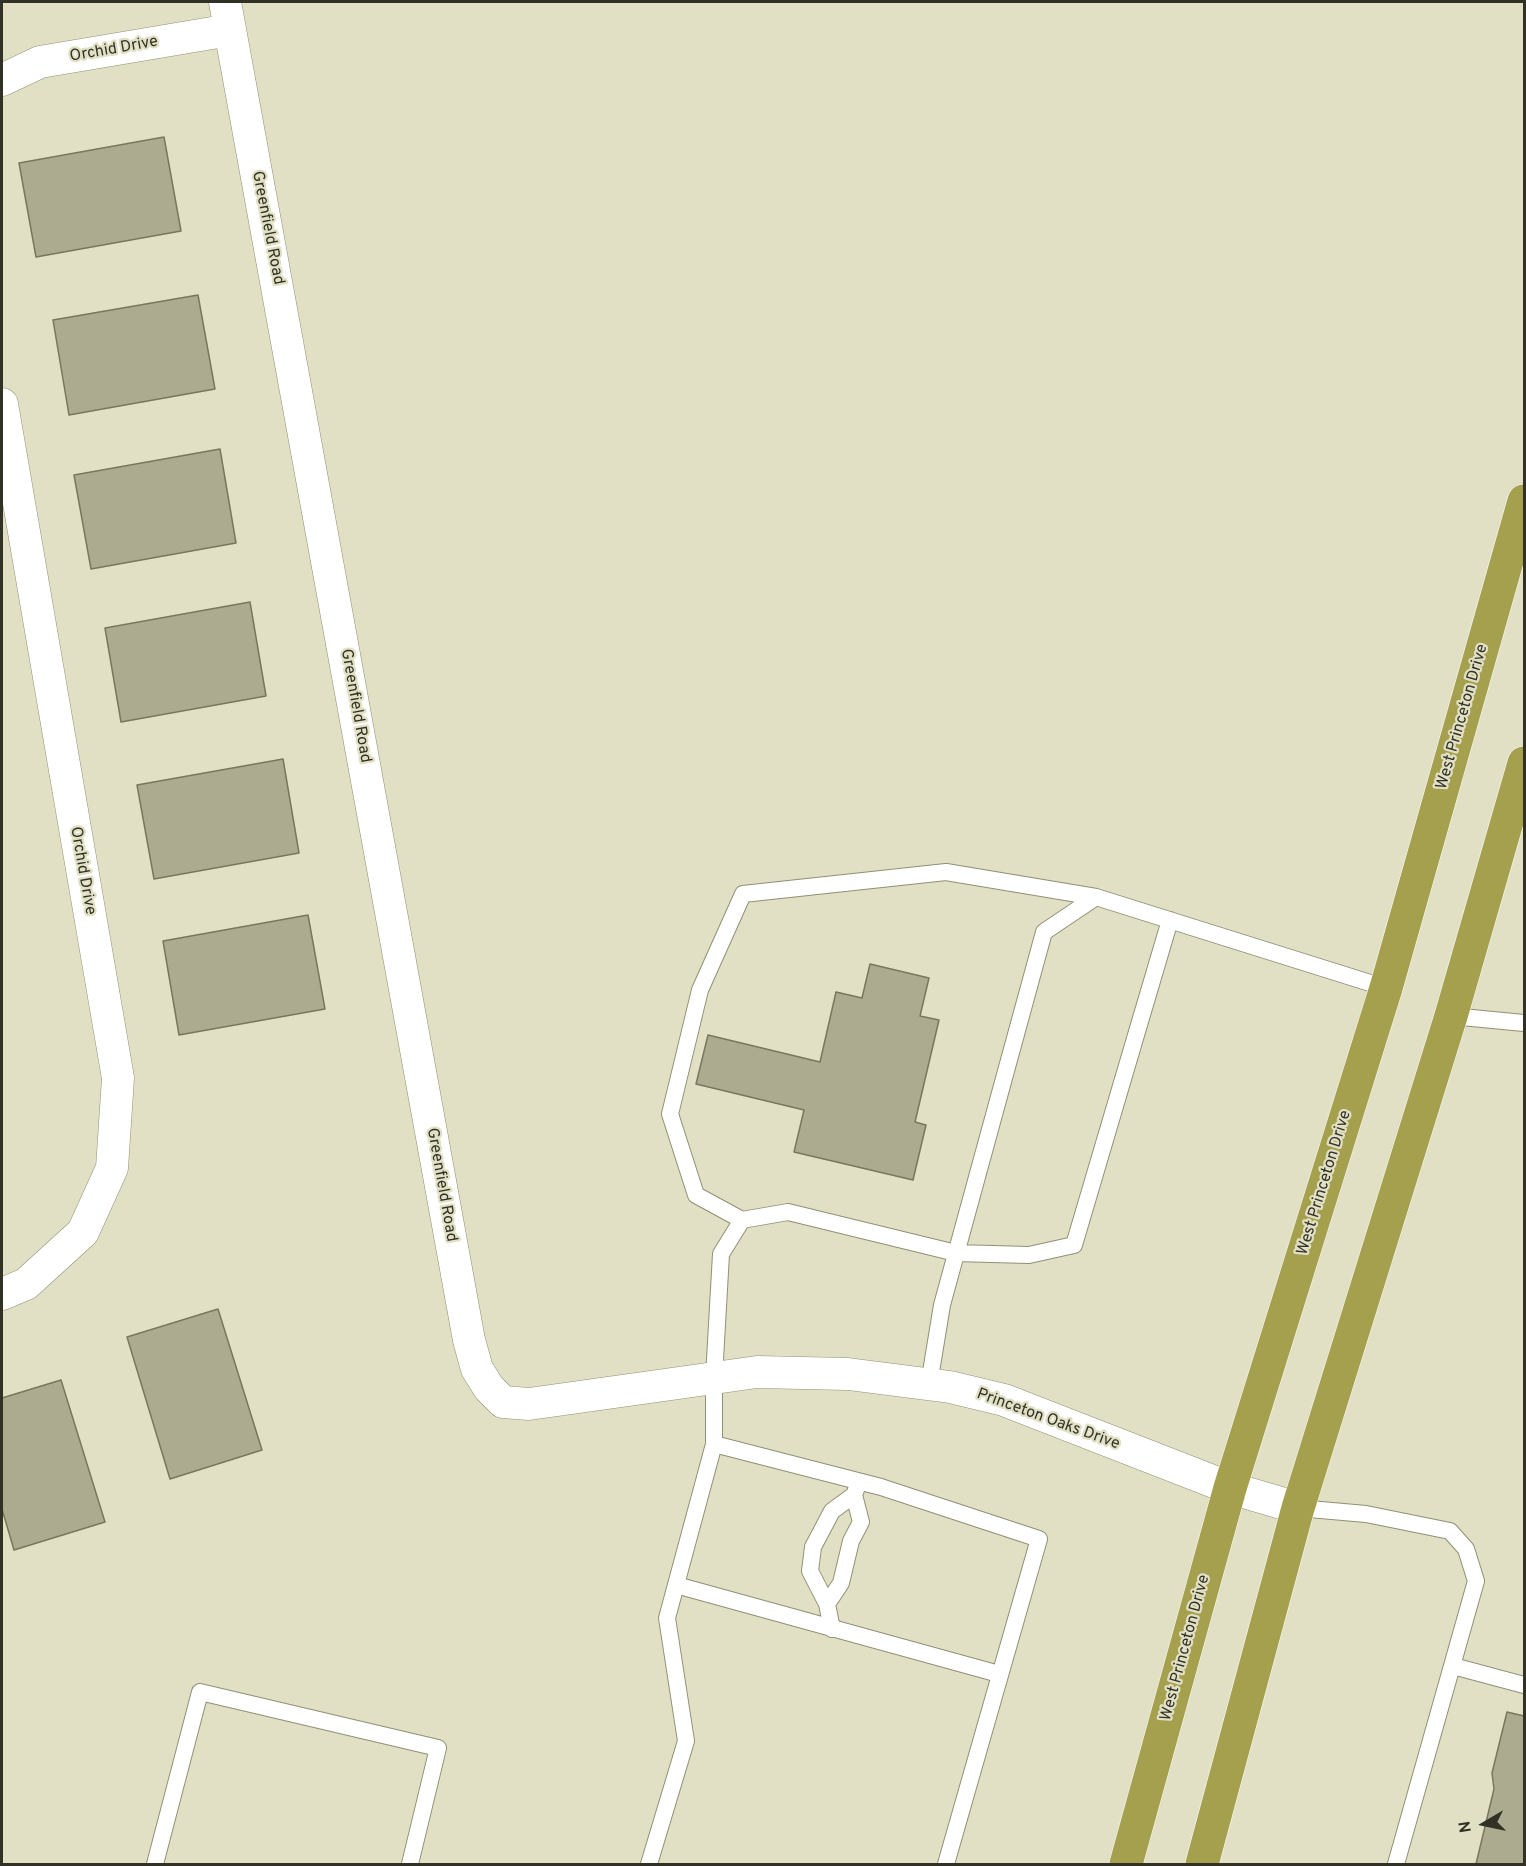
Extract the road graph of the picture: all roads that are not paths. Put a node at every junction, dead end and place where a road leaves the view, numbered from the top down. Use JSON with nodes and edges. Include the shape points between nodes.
{"nodes":[{"id":1,"x":228,"y":16,"type":"edge"},
{"id":2,"x":2,"y":80,"type":"edge"},
{"id":3,"x":2,"y":404,"type":"edge"},
{"id":4,"x":1524,"y":501,"type":"edge"},
{"id":5,"x":1524,"y":763,"type":"edge"},
{"id":6,"x":1096,"y":897,"type":"junction"},
{"id":7,"x":1170,"y":920,"type":"junction"},
{"id":8,"x":1386,"y":988,"type":"junction"},
{"id":9,"x":1451,"y":1016,"type":"junction"},
{"id":10,"x":1524,"y":1023,"type":"edge"},
{"id":11,"x":742,"y":1220,"type":"junction"},
{"id":12,"x":956,"y":1253,"type":"junction"},
{"id":13,"x":2,"y":1294,"type":"edge"},
{"id":14,"x":714,"y":1377,"type":"junction"},
{"id":15,"x":929,"y":1384,"type":"junction"},
{"id":16,"x":503,"y":1402,"type":"joint"},
{"id":17,"x":714,"y":1443,"type":"junction"},
{"id":18,"x":1230,"y":1488,"type":"junction"},
{"id":19,"x":856,"y":1489,"type":"junction"},
{"id":20,"x":1298,"y":1508,"type":"junction"},
{"id":21,"x":676,"y":1585,"type":"junction"},
{"id":22,"x":827,"y":1604,"type":"junction"},
{"id":23,"x":832,"y":1629,"type":"junction"},
{"id":24,"x":1453,"y":1666,"type":"junction"},
{"id":25,"x":999,"y":1674,"type":"junction"},
{"id":26,"x":1524,"y":1685,"type":"edge"},
{"id":27,"x":155,"y":1864,"type":"edge"},
{"id":28,"x":410,"y":1864,"type":"edge"},
{"id":29,"x":649,"y":1864,"type":"edge"},
{"id":30,"x":946,"y":1864,"type":"edge"},
{"id":31,"x":1126,"y":1864,"type":"edge"},
{"id":32,"x":1202,"y":1864,"type":"edge"},
{"id":33,"x":1396,"y":1864,"type":"edge"}],
"edges":[{"from":1,"to":2,"type":"street","name":"Orchid Drive","via":[[40,62]]},
{"from":1,"to":16,"type":"street","name":"Greenfield Road","via":[[469,1340],[477,1369]]},
{"from":3,"to":13,"type":"street","name":"Orchid Drive","via":[[118,1077],[112,1168],[83,1232],[26,1284]]},
{"from":4,"to":8,"type":"highway","name":"West Princeton Drive"},
{"from":5,"to":9,"type":"highway"},
{"from":6,"to":7,"type":"lane"},
{"from":6,"to":11,"type":"lane","via":[[946,872],[743,894],[699,990],[670,1114],[696,1195]]},
{"from":6,"to":12,"type":"lane","via":[[1044,932]]},
{"from":7,"to":8,"type":"lane"},
{"from":7,"to":12,"type":"lane","via":[[1074,1245],[1029,1255]]},
{"from":8,"to":18,"type":"highway","name":"West Princeton Drive"},
{"from":9,"to":10,"type":"lane"},
{"from":9,"to":20,"type":"highway"},
{"from":11,"to":12,"type":"lane","via":[[788,1212]]},
{"from":11,"to":14,"type":"lane","via":[[721,1254]]},
{"from":12,"to":15,"type":"lane","via":[[942,1305]]},
{"from":14,"to":15,"type":"street","name":"Princeton Oaks Drive","via":[[800,1372]]},
{"from":14,"to":16,"type":"street","name":"Princeton Oaks Drive","via":[[556,1402]]},
{"from":14,"to":17,"type":"lane"},
{"from":15,"to":18,"type":"street","name":"Princeton Oaks Drive","via":[[1004,1400]]},
{"from":17,"to":19,"type":"lane"},
{"from":17,"to":21,"type":"lane"},
{"from":18,"to":20,"type":"street","name":"Princeton Oaks Drive"},
{"from":18,"to":31,"type":"highway","name":"West Princeton Drive"},
{"from":19,"to":22,"type":"lane","via":[[861,1522],[851,1540],[841,1583]]},
{"from":19,"to":22,"type":"lane","via":[[832,1511],[813,1546],[810,1570]]},
{"from":19,"to":25,"type":"lane","via":[[1039,1539]]},
{"from":20,"to":24,"type":"lane","via":[[1366,1514],[1450,1531],[1466,1549],[1476,1581]]},
{"from":20,"to":32,"type":"highway"},
{"from":21,"to":23,"type":"lane"},
{"from":21,"to":29,"type":"lane","via":[[668,1617],[686,1741]]},
{"from":22,"to":23,"type":"lane"},
{"from":23,"to":25,"type":"lane"},
{"from":24,"to":26,"type":"lane"},
{"from":24,"to":33,"type":"lane"},
{"from":25,"to":30,"type":"lane"},
{"from":27,"to":28,"type":"lane","via":[[200,1692],[438,1748]]}]}
